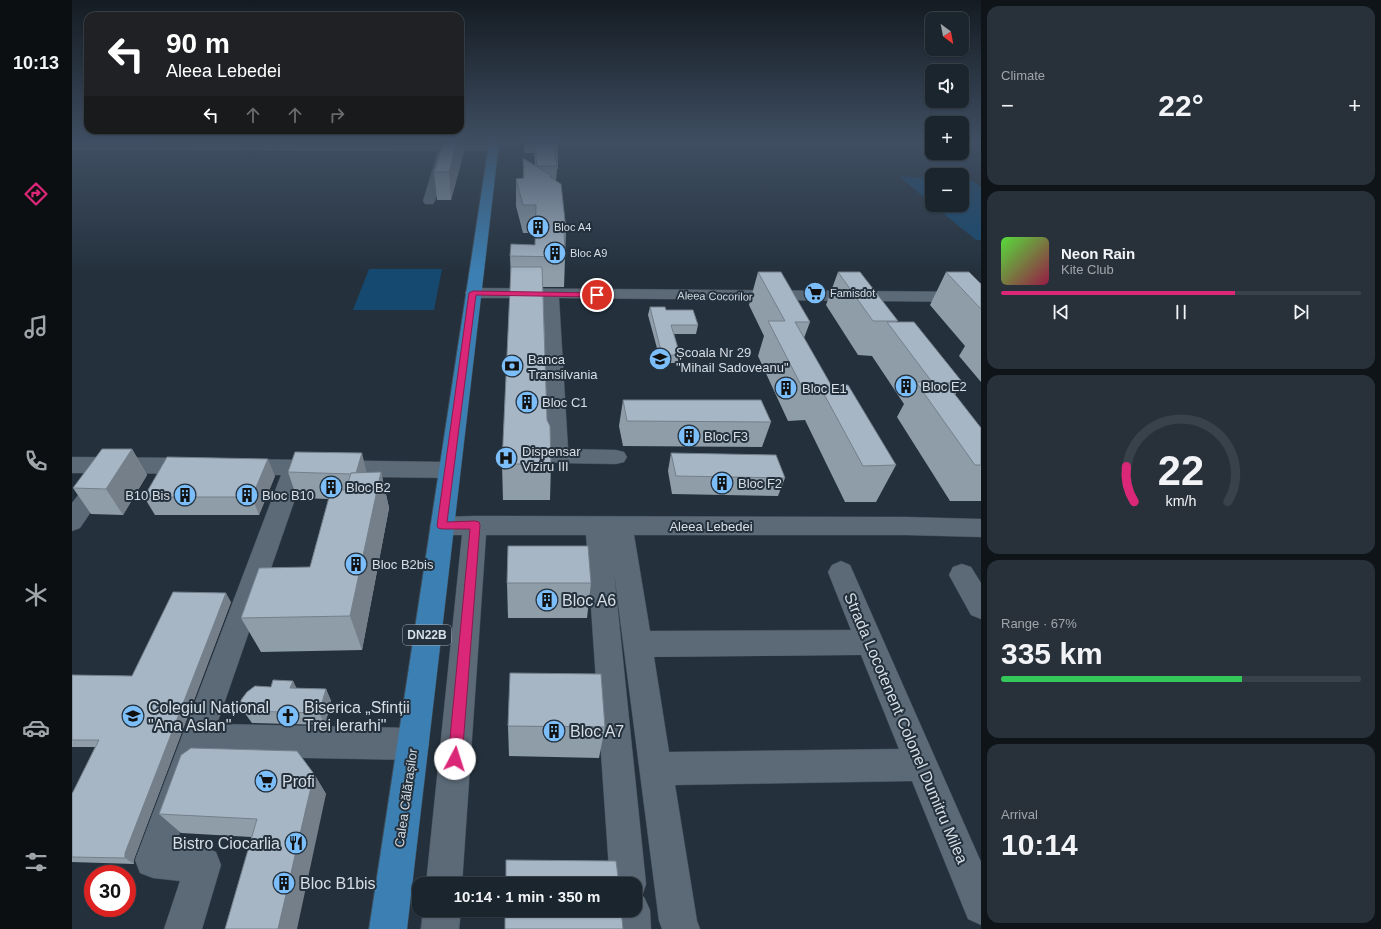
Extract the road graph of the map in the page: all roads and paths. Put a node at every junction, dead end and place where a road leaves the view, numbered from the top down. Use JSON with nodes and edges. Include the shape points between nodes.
{"nodes":[{"id":1,"x":433,"y":186,"type":"edge"},
{"id":2,"x":487,"y":186,"type":"edge"},
{"id":3,"x":429,"y":201,"type":"dead end"},
{"id":4,"x":473,"y":293,"type":"junction"},
{"id":5,"x":551,"y":295,"type":"junction"},
{"id":6,"x":981,"y":297,"type":"edge"},
{"id":7,"x":616,"y":457,"type":"dead end"},
{"id":8,"x":72,"y":465,"type":"edge"},
{"id":9,"x":111,"y":465,"type":"junction"},
{"id":10,"x":295,"y":468,"type":"junction"},
{"id":11,"x":449,"y":470,"type":"junction"},
{"id":12,"x":72,"y":522,"type":"edge"},
{"id":13,"x":475,"y":525,"type":"junction"},
{"id":14,"x":608,"y":525,"type":"junction"},
{"id":15,"x":442,"y":526,"type":"junction"},
{"id":16,"x":981,"y":528,"type":"edge"},
{"id":17,"x":841,"y":572,"type":"dead end"},
{"id":18,"x":962,"y":575,"type":"dead end"},
{"id":19,"x":981,"y":607,"type":"edge"},
{"id":20,"x":870,"y":642,"type":"junction"},
{"id":21,"x":637,"y":644,"type":"junction"},
{"id":22,"x":196,"y":740,"type":"junction"},
{"id":23,"x":413,"y":744,"type":"junction"},
{"id":24,"x":922,"y":765,"type":"junction"},
{"id":25,"x":656,"y":769,"type":"junction"},
{"id":26,"x":445,"y":877,"type":"edge"},
{"id":27,"x":628,"y":877,"type":"edge"},
{"id":28,"x":981,"y":906,"type":"edge"},
{"id":29,"x":441,"y":917,"type":"edge"},
{"id":30,"x":631,"y":917,"type":"edge"},
{"id":31,"x":183,"y":929,"type":"edge"},
{"id":32,"x":388,"y":929,"type":"edge"},
{"id":33,"x":440,"y":929,"type":"edge"},
{"id":34,"x":632,"y":929,"type":"edge"},
{"id":35,"x":681,"y":929,"type":"edge"}],
"edges":[{"from":1,"to":3,"type":"street"},
{"from":2,"to":4,"type":"main road","name":"Calea Călărașilor","number":"DN22B"},
{"from":4,"to":5,"type":"street","name":"Aleea Cocorilor"},
{"from":4,"to":11,"type":"main road","name":"Calea Călărașilor","number":"DN22B"},
{"from":5,"to":6,"type":"street","name":"Aleea Cocorilor"},
{"from":5,"to":7,"type":"street","via":[[558,456]]},
{"from":8,"to":9,"type":"street"},
{"from":9,"to":10,"type":"street"},
{"from":9,"to":12,"type":"street"},
{"from":10,"to":11,"type":"street"},
{"from":10,"to":22,"type":"street"},
{"from":11,"to":15,"type":"main road","name":"Calea Călărașilor","number":"DN22B"},
{"from":13,"to":14,"type":"street","name":"Aleea Lebedei"},
{"from":13,"to":15,"type":"street","name":"Aleea Lebedei"},
{"from":13,"to":26,"type":"street"},
{"from":14,"to":16,"type":"street","name":"Aleea Lebedei"},
{"from":14,"to":21,"type":"street"},
{"from":14,"to":27,"type":"street"},
{"from":15,"to":23,"type":"main road","name":"Calea Călărașilor","number":"DN22B"},
{"from":17,"to":20,"type":"street","name":"Strada Locotenent Colonel Dumitru Milea"},
{"from":18,"to":19,"type":"street"},
{"from":20,"to":21,"type":"street"},
{"from":20,"to":24,"type":"street","name":"Strada Locotenent Colonel Dumitru Milea"},
{"from":21,"to":25,"type":"street"},
{"from":22,"to":23,"type":"street"},
{"from":22,"to":31,"type":"street","via":[[153,860],[204,865]]},
{"from":23,"to":32,"type":"main road","name":"Calea Călărașilor","number":"DN22B"},
{"from":24,"to":25,"type":"street"},
{"from":24,"to":28,"type":"street","name":"Strada Locotenent Colonel Dumitru Milea"},
{"from":25,"to":35,"type":"street"},
{"from":29,"to":33,"type":"street"},
{"from":30,"to":34,"type":"street"}]}
